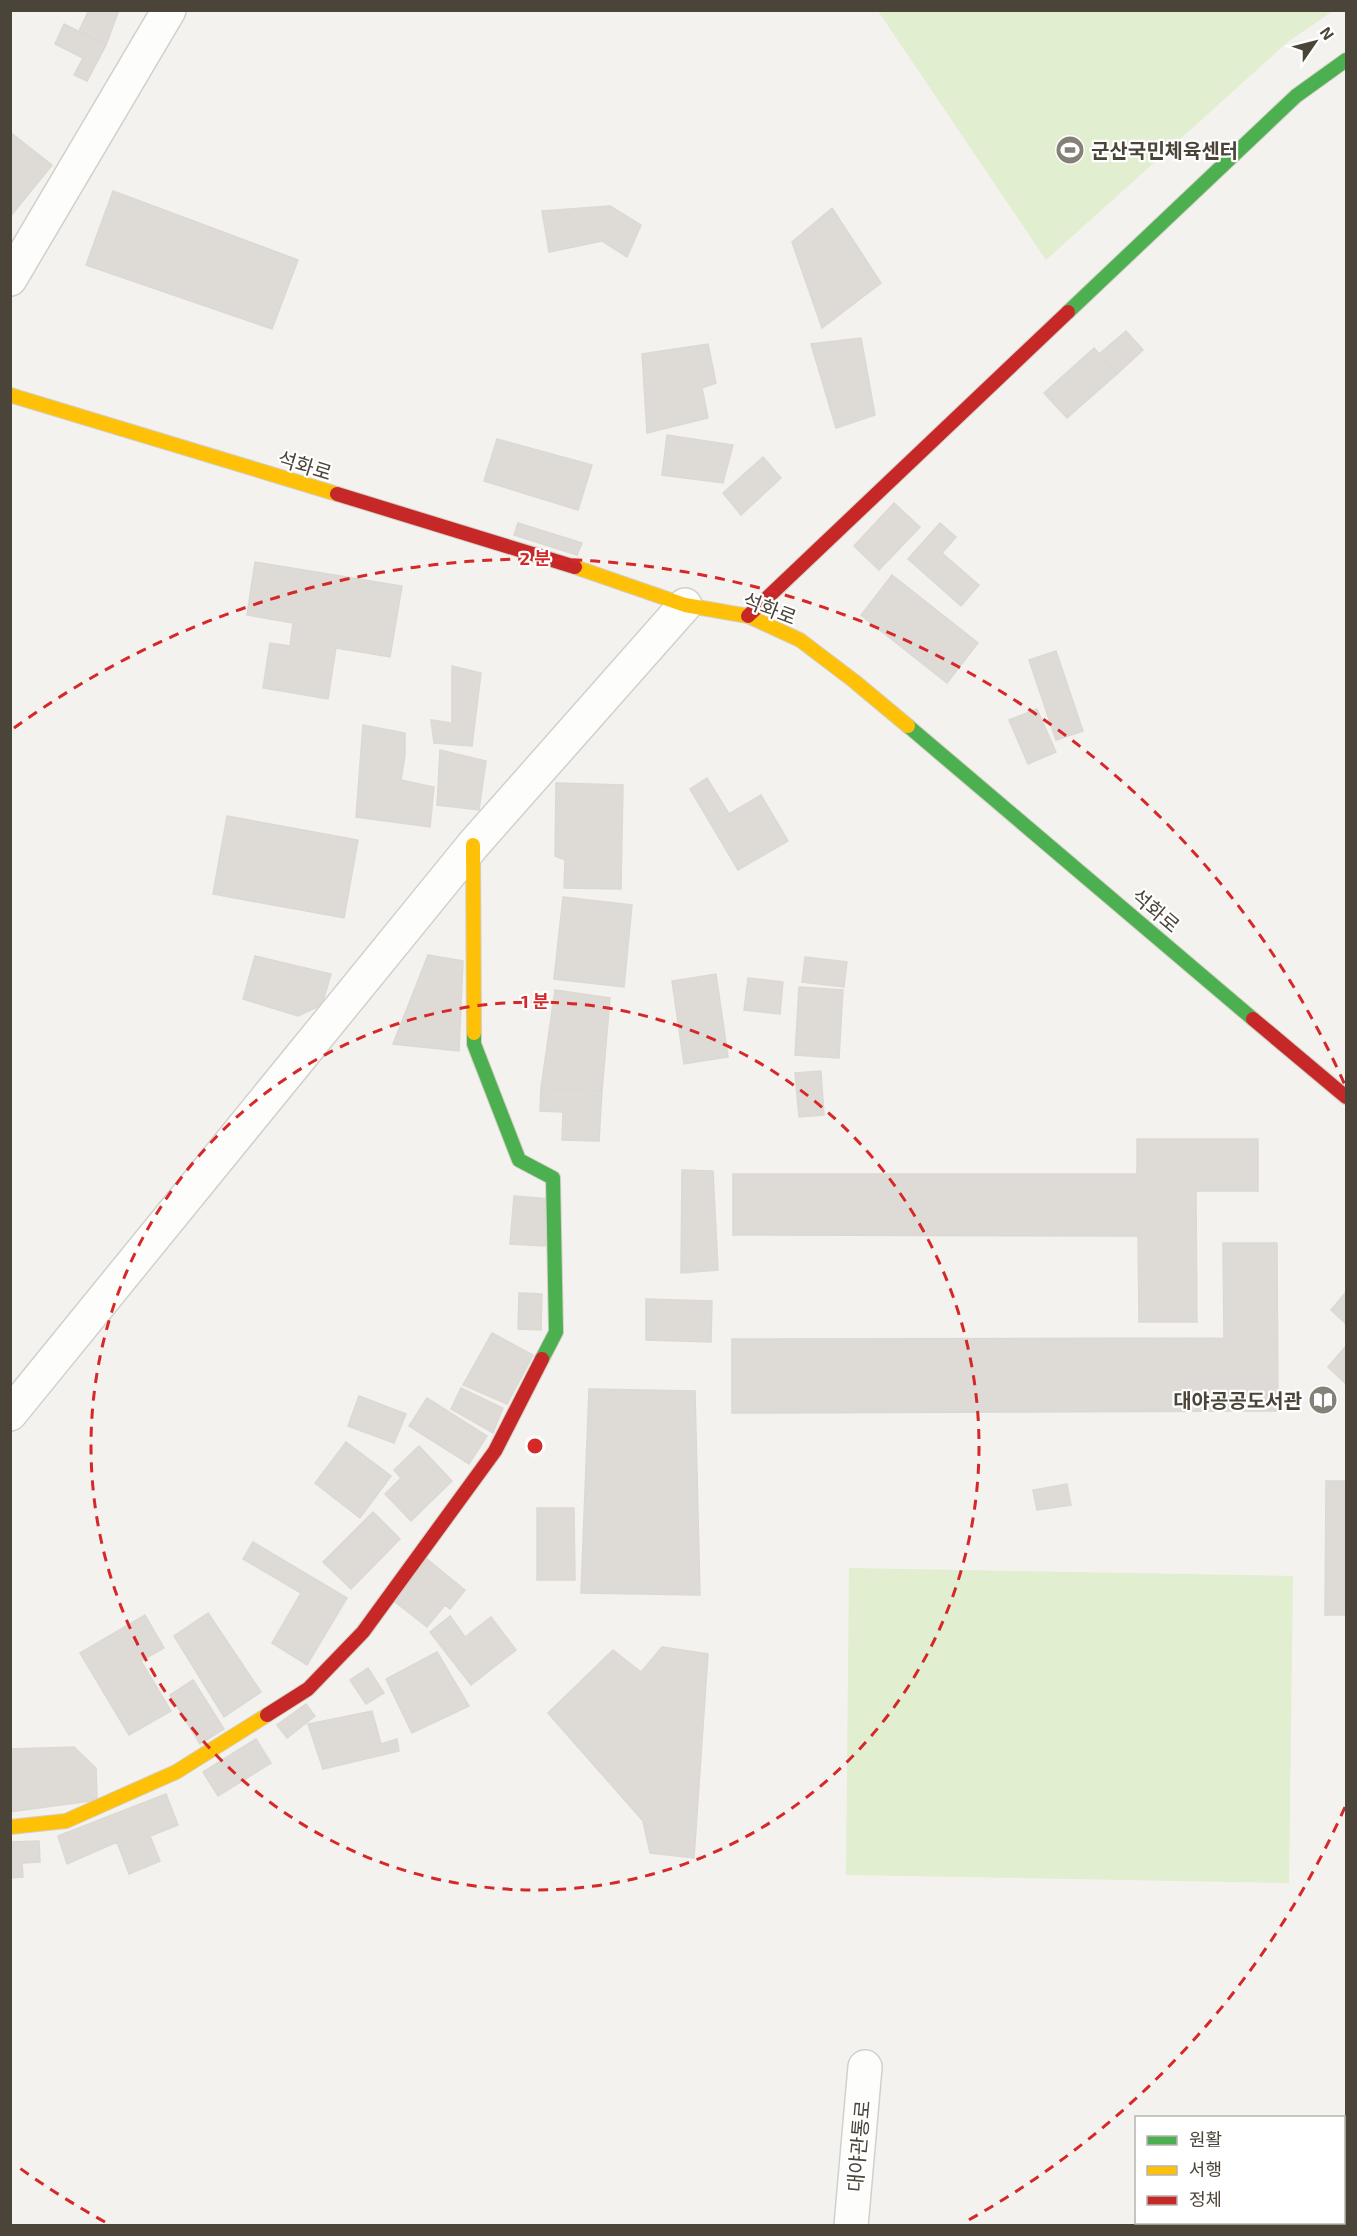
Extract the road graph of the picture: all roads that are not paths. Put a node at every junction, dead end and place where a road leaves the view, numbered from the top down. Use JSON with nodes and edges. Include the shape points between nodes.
{"nodes":[{"id":1,"x":169,"y":10,"type":"edge"},
{"id":2,"x":1347,"y":60,"type":"edge"},
{"id":3,"x":10,"y":279,"type":"edge"},
{"id":4,"x":10,"y":395,"type":"edge"},
{"id":5,"x":685,"y":605,"type":"junction"},
{"id":6,"x":748,"y":616,"type":"junction"},
{"id":7,"x":473,"y":844,"type":"junction"},
{"id":8,"x":1347,"y":1097,"type":"edge"},
{"id":9,"x":10,"y":1414,"type":"edge"},
{"id":10,"x":10,"y":1827,"type":"edge"},
{"id":11,"x":865,"y":2067,"type":"dead end"},
{"id":12,"x":850,"y":2226,"type":"edge"}],
"edges":[{"from":1,"to":3,"type":"street"},
{"from":2,"to":6,"type":"street","via":[[1296,96]]},
{"from":4,"to":5,"type":"street","name":"석화로","via":[[569,565]]},
{"from":5,"to":6,"type":"street","name":"석화로"},
{"from":5,"to":7,"type":"street"},
{"from":6,"to":8,"type":"street","name":"석화로","via":[[800,639],[854,681]]},
{"from":7,"to":9,"type":"street"},
{"from":7,"to":10,"type":"street","via":[[474,1044],[519,1160],[553,1178],[556,1332],[495,1451],[363,1632],[308,1689],[176,1772],[66,1821]]},
{"from":11,"to":12,"type":"street","name":"대야관통로"}]}
